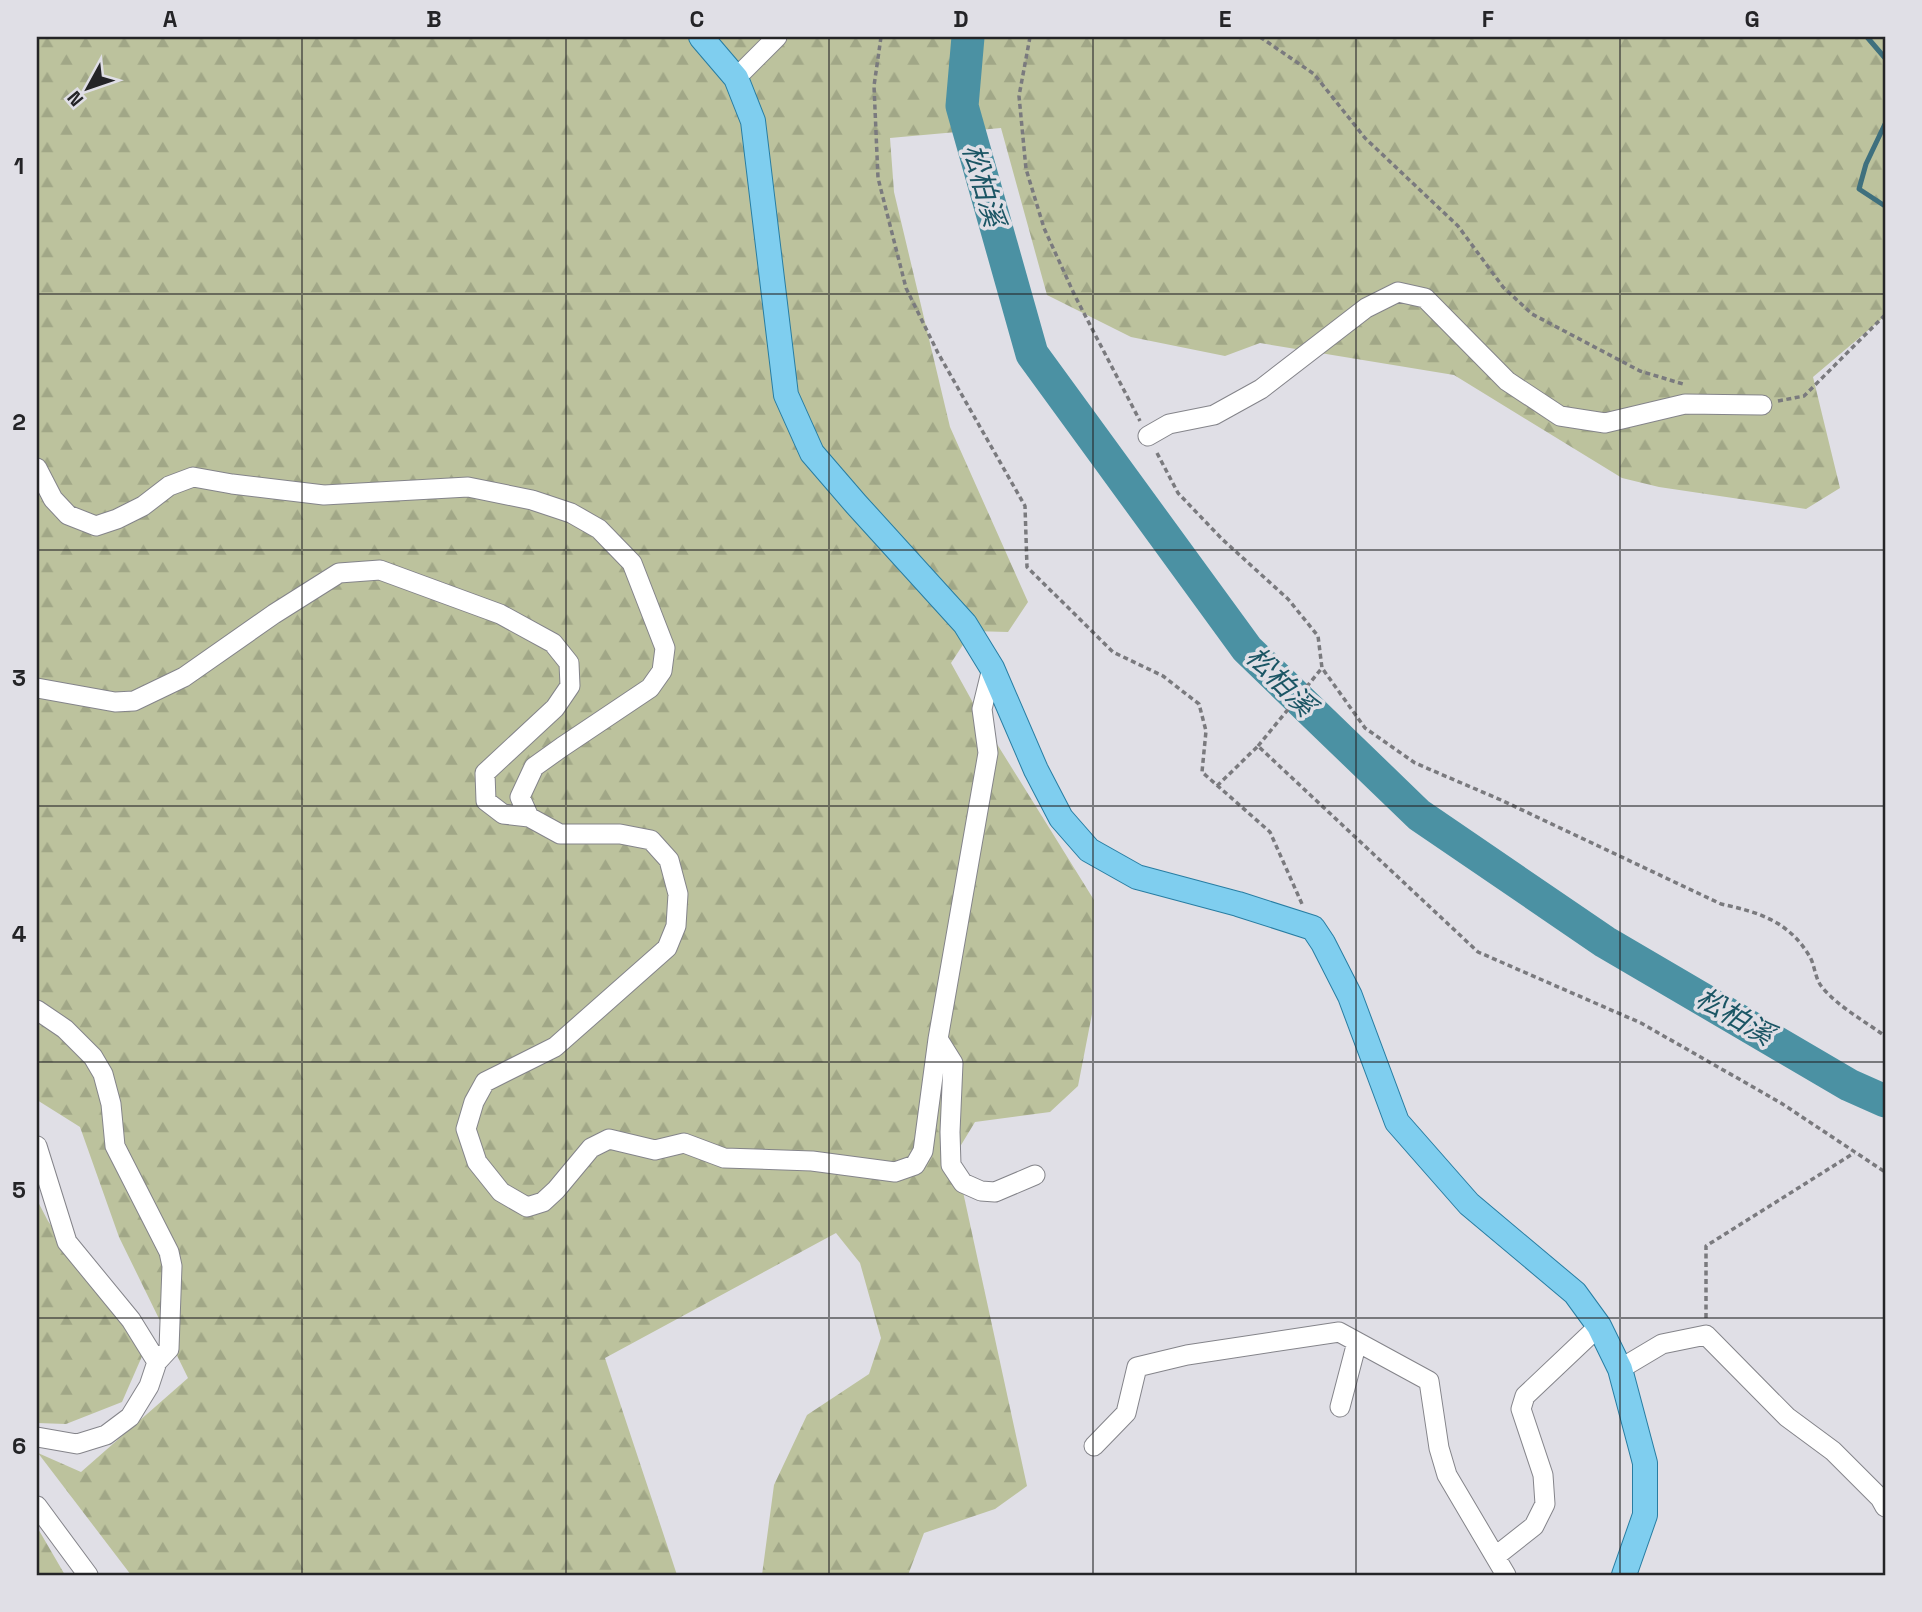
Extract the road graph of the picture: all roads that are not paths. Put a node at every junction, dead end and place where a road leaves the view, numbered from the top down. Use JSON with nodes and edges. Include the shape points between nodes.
{"nodes":[{"id":1,"x":701,"y":37,"type":"edge"},
{"id":2,"x":778,"y":37,"type":"edge"},
{"id":3,"x":736,"y":78,"type":"junction"},
{"id":4,"x":1762,"y":405,"type":"road end"},
{"id":5,"x":1148,"y":436,"type":"road end"},
{"id":6,"x":37,"y":468,"type":"edge"},
{"id":7,"x":992,"y":668,"type":"junction"},
{"id":8,"x":37,"y":688,"type":"edge"},
{"id":9,"x":529,"y":817,"type":"junction"},
{"id":10,"x":37,"y":1010,"type":"edge"},
{"id":11,"x":938,"y":1039,"type":"junction"},
{"id":12,"x":37,"y":1146,"type":"edge"},
{"id":13,"x":1034,"y":1175,"type":"dead end"},
{"id":14,"x":1599,"y":1326,"type":"junction"},
{"id":15,"x":1357,"y":1342,"type":"junction"},
{"id":16,"x":157,"y":1362,"type":"junction"},
{"id":17,"x":1620,"y":1369,"type":"junction"},
{"id":18,"x":1340,"y":1407,"type":"dead end"},
{"id":19,"x":37,"y":1437,"type":"edge"},
{"id":20,"x":1094,"y":1446,"type":"dead end"},
{"id":21,"x":37,"y":1506,"type":"edge"},
{"id":22,"x":1885,"y":1507,"type":"edge"},
{"id":23,"x":1496,"y":1556,"type":"junction"},
{"id":24,"x":88,"y":1575,"type":"edge"},
{"id":25,"x":1506,"y":1575,"type":"edge"},
{"id":26,"x":1624,"y":1575,"type":"edge"}],
"edges":[{"from":1,"to":3,"type":"main road"},
{"from":2,"to":3,"type":"street"},
{"from":3,"to":7,"type":"main road","via":[[752,121],[786,395],[813,453],[965,624]]},
{"from":4,"to":5,"type":"street","via":[[1685,404],[1605,423],[1560,416],[1507,381],[1425,298],[1398,292],[1366,308],[1261,389],[1214,415],[1169,424]]},
{"from":6,"to":9,"type":"street","via":[[53,499],[68,515],[96,526],[193,477],[324,495],[468,487],[532,500],[571,513],[599,529],[632,563],[665,648],[662,671],[650,688],[534,767],[520,797]]},
{"from":7,"to":11,"type":"street","via":[[982,709],[988,753]]},
{"from":7,"to":14,"type":"main road","via":[[1061,818],[1090,850],[1137,877],[1313,928],[1350,996],[1397,1122],[1469,1204],[1575,1293]]},
{"from":8,"to":9,"type":"street","via":[[115,702],[134,701],[184,677],[338,573],[380,570],[499,614],[553,643],[569,663],[570,686],[555,708],[485,773],[486,802],[503,814]]},
{"from":9,"to":11,"type":"street","via":[[560,834],[620,834],[651,840],[669,860],[678,894],[676,926],[667,948],[555,1047],[485,1082],[474,1102],[466,1129],[477,1162],[501,1192],[527,1207],[543,1202],[591,1148],[609,1139],[655,1150],[684,1143],[724,1158],[812,1160],[895,1172],[915,1165],[923,1151]]},
{"from":10,"to":16,"type":"street","via":[[93,1056],[103,1074],[115,1146],[169,1252],[169,1349]]},
{"from":11,"to":13,"type":"street","via":[[953,1063],[951,1165],[964,1184],[995,1192]]},
{"from":12,"to":16,"type":"street","via":[[67,1242],[131,1320]]},
{"from":14,"to":17,"type":"main road"},
{"from":14,"to":23,"type":"street","via":[[1525,1396],[1521,1409],[1543,1475],[1545,1504],[1534,1526]]},
{"from":15,"to":18,"type":"street"},
{"from":15,"to":20,"type":"street","via":[[1339,1332],[1137,1367],[1126,1413]]},
{"from":15,"to":23,"type":"street","via":[[1429,1381],[1447,1475]]},
{"from":16,"to":19,"type":"street","via":[[130,1417],[106,1435],[77,1444]]},
{"from":17,"to":22,"type":"street","via":[[1662,1344],[1706,1335],[1787,1417],[1833,1451]]},
{"from":17,"to":26,"type":"main road","via":[[1645,1463],[1645,1515]]},
{"from":21,"to":24,"type":"street"},
{"from":23,"to":25,"type":"street"}]}
